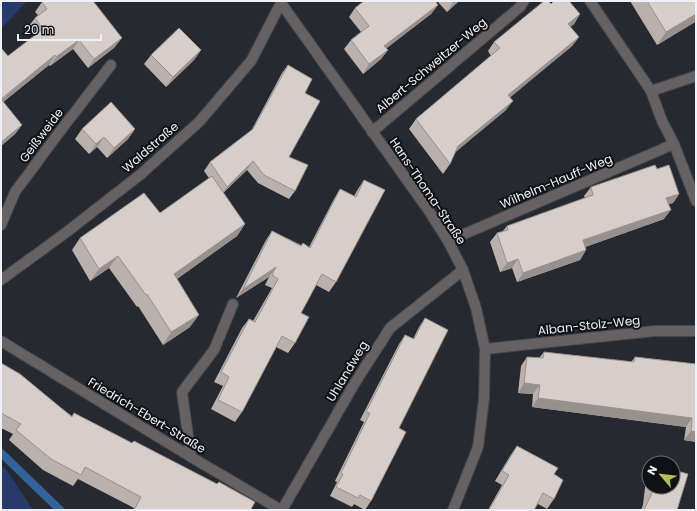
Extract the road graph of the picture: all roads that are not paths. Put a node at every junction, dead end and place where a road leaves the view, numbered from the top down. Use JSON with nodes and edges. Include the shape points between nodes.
{"nodes":[{"id":1,"x":524,"y":1,"type":"edge"},
{"id":2,"x":590,"y":1,"type":"edge"},
{"id":3,"x":282,"y":2,"type":"edge"},
{"id":4,"x":111,"y":65,"type":"dead end"},
{"id":5,"x":696,"y":76,"type":"edge"},
{"id":6,"x":651,"y":91,"type":"junction"},
{"id":7,"x":372,"y":132,"type":"junction"},
{"id":8,"x":674,"y":144,"type":"junction"},
{"id":9,"x":696,"y":201,"type":"edge"},
{"id":10,"x":1,"y":225,"type":"edge"},
{"id":11,"x":448,"y":240,"type":"junction"},
{"id":12,"x":463,"y":270,"type":"junction"},
{"id":13,"x":1,"y":280,"type":"edge"},
{"id":14,"x":233,"y":304,"type":"dead end"},
{"id":15,"x":696,"y":332,"type":"edge"},
{"id":16,"x":1,"y":341,"type":"edge"},
{"id":17,"x":485,"y":349,"type":"junction"},
{"id":18,"x":191,"y":457,"type":"junction"},
{"id":19,"x":282,"y":510,"type":"edge"},
{"id":20,"x":453,"y":510,"type":"edge"}],
"edges":[{"from":1,"to":7,"type":"street","name":"Albert-Schweitzer-Weg"},
{"from":2,"to":6,"type":"street"},
{"from":3,"to":7,"type":"street","name":"Hans-Thoma-Straße"},
{"from":3,"to":13,"type":"street","name":"Waldstraße","via":[[251,61],[199,122],[141,174]]},
{"from":4,"to":10,"type":"street","name":"Geißweide","via":[[15,192]]},
{"from":5,"to":6,"type":"street"},
{"from":6,"to":8,"type":"street"},
{"from":7,"to":11,"type":"street","name":"Hans-Thoma-Straße"},
{"from":8,"to":9,"type":"street"},
{"from":8,"to":11,"type":"street","name":"Wilhelm-Hauff-Weg"},
{"from":11,"to":12,"type":"street","name":"Hans-Thoma-Straße"},
{"from":12,"to":17,"type":"street","name":"Hans-Thoma-Straße","via":[[476,308]]},
{"from":12,"to":19,"type":"street","name":"Uhlandweg","via":[[390,328],[353,386]]},
{"from":14,"to":18,"type":"street","via":[[214,350],[182,392]]},
{"from":15,"to":17,"type":"street","name":"Alban-Stolz-Weg","via":[[655,331]]},
{"from":16,"to":18,"type":"street","name":"Friedrich-Ebert-Straße"},
{"from":17,"to":20,"type":"street","name":"Hans-Thoma-Straße","via":[[484,399],[478,447]]},
{"from":18,"to":19,"type":"street","name":"Friedrich-Ebert-Straße"}]}
